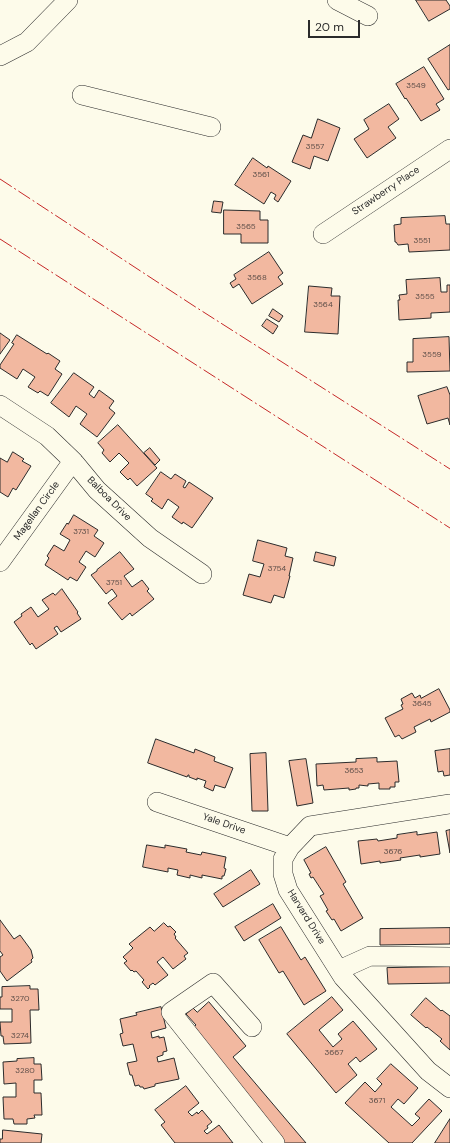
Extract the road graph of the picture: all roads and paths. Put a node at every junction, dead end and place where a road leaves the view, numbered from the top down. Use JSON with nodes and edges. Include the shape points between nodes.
{"nodes":[{"id":1,"x":68,"y":0,"type":"edge"},
{"id":2,"x":337,"y":0,"type":"edge"},
{"id":3,"x":368,"y":16,"type":"dead end"},
{"id":4,"x":0,"y":56,"type":"edge"},
{"id":5,"x":82,"y":95,"type":"dead end"},
{"id":6,"x":211,"y":127,"type":"dead end"},
{"id":7,"x":450,"y":148,"type":"edge"},
{"id":8,"x":323,"y":234,"type":"dead end"},
{"id":9,"x":0,"y":405,"type":"edge"},
{"id":10,"x":73,"y":461,"type":"junction"},
{"id":11,"x":0,"y":562,"type":"edge"},
{"id":12,"x":202,"y":574,"type":"dead end"},
{"id":13,"x":157,"y":802,"type":"dead end"},
{"id":14,"x":450,"y":804,"type":"edge"},
{"id":15,"x":290,"y":847,"type":"junction"},
{"id":16,"x":450,"y":957,"type":"edge"},
{"id":17,"x":339,"y":970,"type":"junction"},
{"id":18,"x":252,"y":1027,"type":"dead end"},
{"id":19,"x":450,"y":1088,"type":"edge"},
{"id":20,"x":275,"y":1143,"type":"edge"}],
"edges":[{"from":1,"to":4,"type":"street","via":[[27,42]]},
{"from":2,"to":3,"type":"street"},
{"from":5,"to":6,"type":"street"},
{"from":7,"to":8,"type":"street","name":"Strawberry Place"},
{"from":9,"to":10,"type":"street","name":"Balboa Drive","via":[[47,436]]},
{"from":10,"to":11,"type":"street","name":"Magellan Circle"},
{"from":10,"to":12,"type":"street","name":"Balboa Drive","via":[[97,490],[150,538]]},
{"from":13,"to":15,"type":"street","name":"Yale Drive"},
{"from":14,"to":15,"type":"street","name":"Harvard Drive","via":[[310,826]]},
{"from":15,"to":17,"type":"street","name":"Harvard Drive","via":[[283,859],[283,874],[288,890]]},
{"from":16,"to":17,"type":"street","via":[[370,956]]},
{"from":17,"to":19,"type":"street","name":"Harvard Drive","via":[[428,1071]]},
{"from":18,"to":20,"type":"street","via":[[213,983],[171,1012]]}]}
